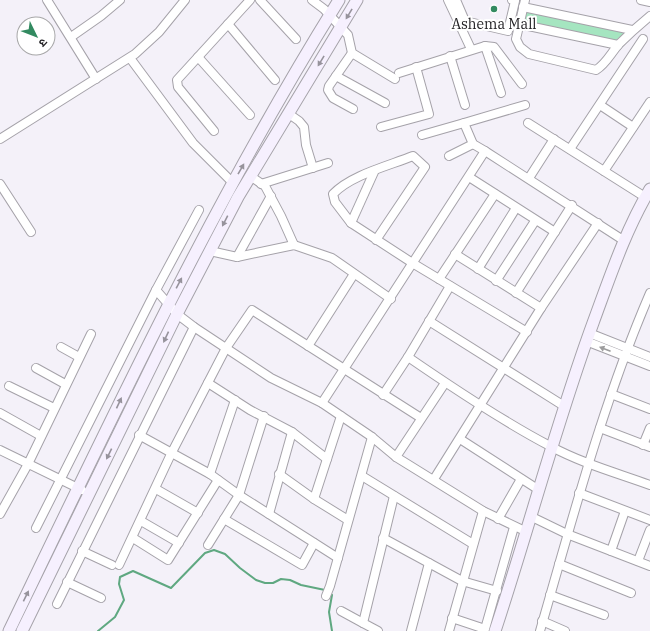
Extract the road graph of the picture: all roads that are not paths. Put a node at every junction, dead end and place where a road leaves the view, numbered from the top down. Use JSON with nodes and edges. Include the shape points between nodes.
{"nodes":[{"id":1,"x":47,"y":0,"type":"edge"},
{"id":2,"x":120,"y":0,"type":"edge"},
{"id":3,"x":185,"y":0,"type":"edge"},
{"id":4,"x":250,"y":0,"type":"edge"},
{"id":5,"x":260,"y":0,"type":"edge"},
{"id":6,"x":312,"y":0,"type":"edge"},
{"id":7,"x":339,"y":0,"type":"edge"},
{"id":8,"x":357,"y":0,"type":"edge"},
{"id":9,"x":448,"y":0,"type":"edge"},
{"id":10,"x":456,"y":0,"type":"edge"},
{"id":11,"x":512,"y":0,"type":"edge"},
{"id":12,"x":641,"y":0,"type":"edge"},
{"id":13,"x":650,"y":2,"type":"edge"},
{"id":14,"x":524,"y":4,"type":"edge"},
{"id":15,"x":329,"y":16,"type":"junction"},
{"id":16,"x":650,"y":16,"type":"edge"},
{"id":17,"x":228,"y":24,"type":"junction"},
{"id":18,"x":519,"y":24,"type":"junction"},
{"id":19,"x":341,"y":28,"type":"junction"},
{"id":20,"x":632,"y":30,"type":"junction"},
{"id":21,"x":71,"y":37,"type":"junction"},
{"id":22,"x":296,"y":39,"type":"dead end"},
{"id":23,"x":643,"y":39,"type":"dead end"},
{"id":24,"x":618,"y":45,"type":"junction"},
{"id":25,"x":485,"y":46,"type":"junction"},
{"id":26,"x":471,"y":49,"type":"junction"},
{"id":27,"x":352,"y":53,"type":"junction"},
{"id":28,"x":450,"y":56,"type":"junction"},
{"id":29,"x":198,"y":57,"type":"junction"},
{"id":30,"x":130,"y":58,"type":"junction"},
{"id":31,"x":416,"y":67,"type":"junction"},
{"id":32,"x":336,"y":76,"type":"junction"},
{"id":33,"x":96,"y":79,"type":"junction"},
{"id":34,"x":275,"y":80,"type":"dead end"},
{"id":35,"x":522,"y":84,"type":"dead end"},
{"id":36,"x":501,"y":93,"type":"dead end"},
{"id":37,"x":650,"y":102,"type":"edge"},
{"id":38,"x":385,"y":103,"type":"dead end"},
{"id":39,"x":525,"y":105,"type":"dead end"},
{"id":40,"x":600,"y":105,"type":"junction"},
{"id":41,"x":465,"y":106,"type":"dead end"},
{"id":42,"x":353,"y":109,"type":"dead end"},
{"id":43,"x":289,"y":114,"type":"junction"},
{"id":44,"x":250,"y":115,"type":"dead end"},
{"id":45,"x":464,"y":123,"type":"junction"},
{"id":46,"x":528,"y":123,"type":"dead end"},
{"id":47,"x":382,"y":127,"type":"dead end"},
{"id":48,"x":634,"y":127,"type":"junction"},
{"id":49,"x":214,"y":131,"type":"dead end"},
{"id":50,"x":8,"y":135,"type":"junction"},
{"id":51,"x":422,"y":135,"type":"dead end"},
{"id":52,"x":0,"y":139,"type":"edge"},
{"id":53,"x":554,"y":139,"type":"junction"},
{"id":54,"x":0,"y":143,"type":"edge"},
{"id":55,"x":473,"y":144,"type":"junction"},
{"id":56,"x":570,"y":150,"type":"junction"},
{"id":57,"x":485,"y":151,"type":"junction"},
{"id":58,"x":449,"y":156,"type":"dead end"},
{"id":59,"x":328,"y":163,"type":"dead end"},
{"id":60,"x":314,"y":168,"type":"junction"},
{"id":61,"x":604,"y":171,"type":"junction"},
{"id":62,"x":374,"y":172,"type":"junction"},
{"id":63,"x":250,"y":176,"type":"junction"},
{"id":64,"x":469,"y":177,"type":"junction"},
{"id":65,"x":529,"y":178,"type":"junction"},
{"id":66,"x":0,"y":184,"type":"edge"},
{"id":67,"x":260,"y":184,"type":"junction"},
{"id":68,"x":233,"y":191,"type":"junction"},
{"id":69,"x":648,"y":193,"type":"edge"},
{"id":70,"x":495,"y":194,"type":"junction"},
{"id":71,"x":271,"y":196,"type":"junction"},
{"id":72,"x":572,"y":206,"type":"junction"},
{"id":73,"x":516,"y":208,"type":"junction"},
{"id":74,"x":198,"y":210,"type":"dead end"},
{"id":75,"x":535,"y":221,"type":"junction"},
{"id":76,"x":351,"y":223,"type":"junction"},
{"id":77,"x":598,"y":223,"type":"junction"},
{"id":78,"x":31,"y":232,"type":"dead end"},
{"id":79,"x":555,"y":232,"type":"junction"},
{"id":80,"x":376,"y":240,"type":"junction"},
{"id":81,"x":623,"y":240,"type":"junction"},
{"id":82,"x":294,"y":245,"type":"junction"},
{"id":83,"x":210,"y":251,"type":"junction"},
{"id":84,"x":455,"y":254,"type":"junction"},
{"id":85,"x":237,"y":257,"type":"junction"},
{"id":86,"x":414,"y":264,"type":"junction"},
{"id":87,"x":478,"y":269,"type":"junction"},
{"id":88,"x":354,"y":274,"type":"junction"},
{"id":89,"x":439,"y":279,"type":"junction"},
{"id":90,"x":496,"y":281,"type":"junction"},
{"id":91,"x":450,"y":286,"type":"junction"},
{"id":92,"x":156,"y":290,"type":"junction"},
{"id":93,"x":516,"y":293,"type":"junction"},
{"id":94,"x":650,"y":293,"type":"edge"},
{"id":95,"x":391,"y":299,"type":"junction"},
{"id":96,"x":168,"y":303,"type":"junction"},
{"id":97,"x":541,"y":308,"type":"junction"},
{"id":98,"x":646,"y":311,"type":"edge"},
{"id":99,"x":177,"y":314,"type":"junction"},
{"id":100,"x":429,"y":321,"type":"junction"},
{"id":101,"x":194,"y":327,"type":"junction"},
{"id":102,"x":527,"y":332,"type":"junction"},
{"id":103,"x":91,"y":334,"type":"dead end"},
{"id":104,"x":588,"y":337,"type":"junction"},
{"id":105,"x":308,"y":346,"type":"junction"},
{"id":106,"x":61,"y":347,"type":"dead end"},
{"id":107,"x":226,"y":348,"type":"junction"},
{"id":108,"x":627,"y":348,"type":"junction"},
{"id":109,"x":79,"y":356,"type":"junction"},
{"id":110,"x":408,"y":356,"type":"junction"},
{"id":111,"x":624,"y":356,"type":"junction"},
{"id":112,"x":650,"y":357,"type":"edge"},
{"id":113,"x":141,"y":359,"type":"junction"},
{"id":114,"x":153,"y":365,"type":"junction"},
{"id":115,"x":650,"y":366,"type":"edge"},
{"id":116,"x":36,"y":368,"type":"dead end"},
{"id":117,"x":504,"y":369,"type":"junction"},
{"id":118,"x":344,"y":370,"type":"junction"},
{"id":119,"x":208,"y":383,"type":"junction"},
{"id":120,"x":445,"y":383,"type":"junction"},
{"id":121,"x":66,"y":384,"type":"junction"},
{"id":122,"x":9,"y":386,"type":"dead end"},
{"id":123,"x":611,"y":394,"type":"junction"},
{"id":124,"x":383,"y":395,"type":"junction"},
{"id":125,"x":235,"y":400,"type":"junction"},
{"id":126,"x":322,"y":403,"type":"junction"},
{"id":127,"x":481,"y":405,"type":"junction"},
{"id":128,"x":564,"y":406,"type":"junction"},
{"id":129,"x":54,"y":408,"type":"junction"},
{"id":130,"x":650,"y":409,"type":"edge"},
{"id":131,"x":0,"y":413,"type":"edge"},
{"id":132,"x":264,"y":416,"type":"junction"},
{"id":133,"x":341,"y":416,"type":"junction"},
{"id":134,"x":421,"y":418,"type":"junction"},
{"id":135,"x":600,"y":428,"type":"junction"},
{"id":136,"x":650,"y":428,"type":"edge"},
{"id":137,"x":292,"y":432,"type":"junction"},
{"id":138,"x":139,"y":435,"type":"junction"},
{"id":139,"x":41,"y":436,"type":"junction"},
{"id":140,"x":372,"y":437,"type":"junction"},
{"id":141,"x":460,"y":439,"type":"junction"},
{"id":142,"x":647,"y":446,"type":"edge"},
{"id":143,"x":551,"y":447,"type":"junction"},
{"id":144,"x":0,"y":450,"type":"edge"},
{"id":145,"x":171,"y":454,"type":"junction"},
{"id":146,"x":396,"y":457,"type":"junction"},
{"id":147,"x":327,"y":460,"type":"junction"},
{"id":148,"x":588,"y":463,"type":"junction"},
{"id":149,"x":28,"y":464,"type":"junction"},
{"id":150,"x":210,"y":474,"type":"junction"},
{"id":151,"x":279,"y":474,"type":"junction"},
{"id":152,"x":362,"y":476,"type":"junction"},
{"id":153,"x":434,"y":479,"type":"junction"},
{"id":154,"x":521,"y":479,"type":"junction"},
{"id":155,"x":62,"y":480,"type":"junction"},
{"id":156,"x":218,"y":480,"type":"junction"},
{"id":157,"x":650,"y":485,"type":"edge"},
{"id":158,"x":79,"y":488,"type":"junction"},
{"id":159,"x":156,"y":489,"type":"junction"},
{"id":160,"x":539,"y":490,"type":"junction"},
{"id":161,"x":579,"y":493,"type":"junction"},
{"id":162,"x":89,"y":494,"type":"junction"},
{"id":163,"x":239,"y":496,"type":"junction"},
{"id":164,"x":394,"y":496,"type":"junction"},
{"id":165,"x":314,"y":499,"type":"junction"},
{"id":166,"x":0,"y":511,"type":"edge"},
{"id":167,"x":483,"y":511,"type":"junction"},
{"id":168,"x":625,"y":511,"type":"junction"},
{"id":169,"x":198,"y":513,"type":"junction"},
{"id":170,"x":269,"y":514,"type":"junction"},
{"id":171,"x":532,"y":517,"type":"junction"},
{"id":172,"x":224,"y":519,"type":"junction"},
{"id":173,"x":498,"y":519,"type":"junction"},
{"id":174,"x":348,"y":520,"type":"junction"},
{"id":175,"x":650,"y":520,"type":"edge"},
{"id":176,"x":141,"y":521,"type":"junction"},
{"id":177,"x":514,"y":527,"type":"junction"},
{"id":178,"x":36,"y":528,"type":"dead end"},
{"id":179,"x":650,"y":530,"type":"edge"},
{"id":180,"x":527,"y":532,"type":"junction"},
{"id":181,"x":567,"y":534,"type":"junction"},
{"id":182,"x":133,"y":538,"type":"junction"},
{"id":183,"x":383,"y":538,"type":"junction"},
{"id":184,"x":179,"y":543,"type":"junction"},
{"id":185,"x":314,"y":543,"type":"junction"},
{"id":186,"x":473,"y":544,"type":"junction"},
{"id":187,"x":208,"y":546,"type":"dead end"},
{"id":188,"x":82,"y":551,"type":"junction"},
{"id":189,"x":611,"y":551,"type":"junction"},
{"id":190,"x":338,"y":558,"type":"junction"},
{"id":191,"x":638,"y":561,"type":"junction"},
{"id":192,"x":429,"y":562,"type":"junction"},
{"id":193,"x":559,"y":564,"type":"junction"},
{"id":194,"x":650,"y":566,"type":"edge"},
{"id":195,"x":462,"y":581,"type":"junction"},
{"id":196,"x":67,"y":582,"type":"junction"},
{"id":197,"x":497,"y":590,"type":"junction"},
{"id":198,"x":631,"y":594,"type":"dead end"},
{"id":199,"x":550,"y":595,"type":"junction"},
{"id":200,"x":326,"y":596,"type":"dead end"},
{"id":201,"x":101,"y":598,"type":"dead end"},
{"id":202,"x":57,"y":604,"type":"dead end"},
{"id":203,"x":341,"y":611,"type":"dead end"},
{"id":204,"x":604,"y":615,"type":"dead end"},
{"id":205,"x":452,"y":618,"type":"junction"},
{"id":206,"x":542,"y":622,"type":"junction"},
{"id":207,"x":363,"y":623,"type":"junction"},
{"id":208,"x":9,"y":631,"type":"edge"},
{"id":209,"x":22,"y":631,"type":"edge"},
{"id":210,"x":378,"y":631,"type":"edge"},
{"id":211,"x":411,"y":631,"type":"edge"},
{"id":212,"x":449,"y":631,"type":"edge"},
{"id":213,"x":495,"y":631,"type":"edge"},
{"id":214,"x":540,"y":631,"type":"edge"},
{"id":215,"x":565,"y":631,"type":"edge"}],
"edges":[{"from":1,"to":21,"type":"street"},
{"from":2,"to":21,"type":"street"},
{"from":3,"to":30,"type":"street","via":[[159,32]]},
{"from":4,"to":17,"type":"street"},
{"from":5,"to":22,"type":"street"},
{"from":6,"to":15,"type":"street"},
{"from":7,"to":15,"type":"street"},
{"from":8,"to":19,"type":"street","one_way":true},
{"from":9,"to":26,"type":"street"},
{"from":10,"to":11,"type":"street","via":[[465,21],[508,31],[515,1]]},
{"from":12,"to":13,"type":"street"},
{"from":14,"to":18,"type":"street"},
{"from":14,"to":20,"type":"street"},
{"from":15,"to":19,"type":"street"},
{"from":68,"to":15,"type":"street","one_way":true},
{"from":16,"to":20,"type":"street"},
{"from":17,"to":29,"type":"street"},
{"from":17,"to":34,"type":"street"},
{"from":18,"to":24,"type":"street"},
{"from":18,"to":24,"type":"street","via":[[516,39],[520,47],[529,54],[596,70],[603,66]]},
{"from":19,"to":27,"type":"street","via":[[348,35]]},
{"from":19,"to":43,"type":"street","one_way":true},
{"from":20,"to":24,"type":"street"},
{"from":21,"to":33,"type":"street"},
{"from":23,"to":40,"type":"street"},
{"from":25,"to":26,"type":"street"},
{"from":25,"to":35,"type":"street","via":[[494,47]]},
{"from":25,"to":36,"type":"street"},
{"from":26,"to":28,"type":"street"},
{"from":27,"to":31,"type":"street","via":[[397,76]]},
{"from":27,"to":32,"type":"street"},
{"from":28,"to":31,"type":"street"},
{"from":28,"to":41,"type":"street"},
{"from":29,"to":44,"type":"street"},
{"from":29,"to":49,"type":"street","via":[[178,80],[178,87]]},
{"from":30,"to":33,"type":"street"},
{"from":30,"to":68,"type":"street","via":[[193,143]]},
{"from":31,"to":47,"type":"street","via":[[429,114]]},
{"from":32,"to":38,"type":"street"},
{"from":32,"to":42,"type":"street","via":[[329,86],[329,93]]},
{"from":33,"to":50,"type":"street"},
{"from":37,"to":48,"type":"street"},
{"from":39,"to":45,"type":"street"},
{"from":40,"to":48,"type":"street"},
{"from":40,"to":56,"type":"street"},
{"from":43,"to":60,"type":"street","via":[[304,127],[306,145]]},
{"from":43,"to":63,"type":"street"},
{"from":45,"to":51,"type":"street"},
{"from":45,"to":55,"type":"street"},
{"from":46,"to":53,"type":"street"},
{"from":48,"to":61,"type":"street"},
{"from":50,"to":52,"type":"street"},
{"from":50,"to":54,"type":"street"},
{"from":53,"to":56,"type":"street"},
{"from":53,"to":65,"type":"street"},
{"from":55,"to":57,"type":"street"},
{"from":55,"to":58,"type":"street"},
{"from":56,"to":61,"type":"street"},
{"from":57,"to":64,"type":"street"},
{"from":57,"to":65,"type":"street"},
{"from":59,"to":60,"type":"street"},
{"from":60,"to":67,"type":"street"},
{"from":61,"to":69,"type":"street"},
{"from":62,"to":76,"type":"street"},
{"from":62,"to":76,"type":"street","via":[[354,179],[333,194]]},
{"from":62,"to":80,"type":"street","via":[[413,156],[425,167]]},
{"from":63,"to":67,"type":"street"},
{"from":63,"to":68,"type":"street"},
{"from":64,"to":70,"type":"street"},
{"from":64,"to":86,"type":"street"},
{"from":65,"to":72,"type":"street"},
{"from":66,"to":78,"type":"street"},
{"from":67,"to":71,"type":"street","via":[[265,186]]},
{"from":68,"to":83,"type":"street","one_way":true},
{"from":96,"to":68,"type":"street","one_way":true},
{"from":69,"to":81,"type":"street"},
{"from":70,"to":73,"type":"street"},
{"from":70,"to":84,"type":"street"},
{"from":71,"to":82,"type":"street"},
{"from":71,"to":85,"type":"street"},
{"from":72,"to":77,"type":"street"},
{"from":72,"to":79,"type":"street"},
{"from":73,"to":75,"type":"street"},
{"from":73,"to":87,"type":"street"},
{"from":74,"to":92,"type":"street"},
{"from":75,"to":79,"type":"street"},
{"from":75,"to":90,"type":"street"},
{"from":76,"to":80,"type":"street"},
{"from":77,"to":81,"type":"street"},
{"from":77,"to":97,"type":"street"},
{"from":79,"to":93,"type":"street"},
{"from":80,"to":86,"type":"street"},
{"from":81,"to":104,"type":"street"},
{"from":82,"to":85,"type":"street"},
{"from":82,"to":88,"type":"street","via":[[332,258]]},
{"from":83,"to":85,"type":"street"},
{"from":83,"to":99,"type":"street"},
{"from":84,"to":87,"type":"street"},
{"from":84,"to":89,"type":"street"},
{"from":86,"to":89,"type":"street"},
{"from":86,"to":95,"type":"street"},
{"from":87,"to":90,"type":"street"},
{"from":88,"to":95,"type":"street"},
{"from":88,"to":105,"type":"street"},
{"from":89,"to":91,"type":"street"},
{"from":90,"to":93,"type":"street"},
{"from":91,"to":100,"type":"street"},
{"from":91,"to":102,"type":"street"},
{"from":92,"to":96,"type":"street"},
{"from":92,"to":155,"type":"street"},
{"from":93,"to":97,"type":"street"},
{"from":94,"to":98,"type":"street"},
{"from":95,"to":118,"type":"street"},
{"from":96,"to":99,"type":"street"},
{"from":96,"to":113,"type":"street"},
{"from":97,"to":102,"type":"street"},
{"from":98,"to":108,"type":"street"},
{"from":99,"to":101,"type":"street"},
{"from":99,"to":114,"type":"street","one_way":true},
{"from":100,"to":110,"type":"street"},
{"from":100,"to":117,"type":"street"},
{"from":101,"to":107,"type":"street"},
{"from":101,"to":138,"type":"street"},
{"from":102,"to":117,"type":"street"},
{"from":103,"to":109,"type":"street"},
{"from":104,"to":108,"type":"street"},
{"from":111,"to":104,"type":"street","one_way":true},
{"from":104,"to":128,"type":"street"},
{"from":105,"to":107,"type":"street","via":[[252,310]]},
{"from":105,"to":118,"type":"street"},
{"from":106,"to":109,"type":"street"},
{"from":107,"to":119,"type":"street"},
{"from":107,"to":126,"type":"street","via":[[272,378]]},
{"from":108,"to":111,"type":"street"},
{"from":108,"to":112,"type":"street"},
{"from":109,"to":121,"type":"street"},
{"from":110,"to":120,"type":"street"},
{"from":110,"to":124,"type":"street"},
{"from":111,"to":115,"type":"street"},
{"from":111,"to":123,"type":"street"},
{"from":113,"to":114,"type":"street"},
{"from":158,"to":113,"type":"street","one_way":true},
{"from":114,"to":162,"type":"street","one_way":true},
{"from":116,"to":121,"type":"street"},
{"from":117,"to":127,"type":"street"},
{"from":117,"to":128,"type":"street"},
{"from":118,"to":124,"type":"street"},
{"from":118,"to":126,"type":"street"},
{"from":119,"to":125,"type":"street"},
{"from":119,"to":145,"type":"street"},
{"from":120,"to":127,"type":"street"},
{"from":120,"to":134,"type":"street"},
{"from":121,"to":129,"type":"street"},
{"from":122,"to":129,"type":"street"},
{"from":123,"to":130,"type":"street"},
{"from":123,"to":135,"type":"street"},
{"from":124,"to":134,"type":"street"},
{"from":125,"to":132,"type":"street"},
{"from":125,"to":150,"type":"street"},
{"from":126,"to":133,"type":"street"},
{"from":127,"to":141,"type":"street"},
{"from":127,"to":143,"type":"street"},
{"from":128,"to":143,"type":"street"},
{"from":129,"to":139,"type":"street"},
{"from":131,"to":139,"type":"street"},
{"from":132,"to":137,"type":"street"},
{"from":132,"to":163,"type":"street"},
{"from":133,"to":140,"type":"street"},
{"from":133,"to":147,"type":"street"},
{"from":134,"to":146,"type":"street"},
{"from":135,"to":142,"type":"street"},
{"from":135,"to":148,"type":"street"},
{"from":136,"to":142,"type":"street"},
{"from":137,"to":147,"type":"street"},
{"from":137,"to":151,"type":"street"},
{"from":138,"to":145,"type":"street"},
{"from":138,"to":188,"type":"street"},
{"from":139,"to":149,"type":"street"},
{"from":140,"to":146,"type":"street"},
{"from":140,"to":152,"type":"street"},
{"from":141,"to":153,"type":"street"},
{"from":141,"to":154,"type":"street"},
{"from":143,"to":148,"type":"street"},
{"from":143,"to":160,"type":"street"},
{"from":144,"to":149,"type":"street"},
{"from":145,"to":150,"type":"street"},
{"from":145,"to":159,"type":"street"},
{"from":146,"to":153,"type":"street"},
{"from":147,"to":165,"type":"street"},
{"from":148,"to":157,"type":"street"},
{"from":148,"to":161,"type":"street"},
{"from":149,"to":155,"type":"street"},
{"from":149,"to":166,"type":"street"},
{"from":150,"to":156,"type":"street"},
{"from":151,"to":165,"type":"street"},
{"from":151,"to":170,"type":"street"},
{"from":152,"to":164,"type":"street"},
{"from":152,"to":174,"type":"street"},
{"from":153,"to":167,"type":"street"},
{"from":154,"to":160,"type":"street"},
{"from":154,"to":173,"type":"street"},
{"from":155,"to":158,"type":"street"},
{"from":155,"to":178,"type":"street"},
{"from":156,"to":163,"type":"street"},
{"from":156,"to":169,"type":"street"},
{"from":158,"to":162,"type":"street"},
{"from":208,"to":158,"type":"street","one_way":true},
{"from":159,"to":169,"type":"street"},
{"from":159,"to":176,"type":"street"},
{"from":160,"to":171,"type":"street"},
{"from":161,"to":168,"type":"street"},
{"from":161,"to":181,"type":"street"},
{"from":162,"to":209,"type":"street"},
{"from":163,"to":170,"type":"street"},
{"from":163,"to":172,"type":"street"},
{"from":164,"to":183,"type":"street"},
{"from":164,"to":186,"type":"street"},
{"from":165,"to":174,"type":"street"},
{"from":167,"to":173,"type":"street"},
{"from":167,"to":186,"type":"street"},
{"from":168,"to":175,"type":"street"},
{"from":168,"to":189,"type":"street"},
{"from":169,"to":184,"type":"street"},
{"from":170,"to":185,"type":"street"},
{"from":171,"to":180,"type":"street"},
{"from":171,"to":181,"type":"street"},
{"from":172,"to":185,"type":"street","via":[[302,565]]},
{"from":172,"to":187,"type":"street"},
{"from":173,"to":177,"type":"street"},
{"from":174,"to":190,"type":"street"},
{"from":176,"to":182,"type":"street"},
{"from":176,"to":184,"type":"street"},
{"from":177,"to":180,"type":"street"},
{"from":177,"to":197,"type":"street"},
{"from":179,"to":191,"type":"street"},
{"from":180,"to":213,"type":"street"},
{"from":181,"to":189,"type":"street"},
{"from":181,"to":193,"type":"street"},
{"from":182,"to":184,"type":"street","via":[[168,560]]},
{"from":182,"to":188,"type":"street","via":[[116,565]]},
{"from":183,"to":192,"type":"street"},
{"from":183,"to":207,"type":"street"},
{"from":185,"to":190,"type":"street"},
{"from":186,"to":195,"type":"street"},
{"from":188,"to":196,"type":"street"},
{"from":189,"to":191,"type":"street"},
{"from":190,"to":200,"type":"street"},
{"from":191,"to":194,"type":"street"},
{"from":192,"to":195,"type":"street"},
{"from":192,"to":211,"type":"street"},
{"from":193,"to":198,"type":"street"},
{"from":193,"to":199,"type":"street"},
{"from":195,"to":197,"type":"street"},
{"from":195,"to":205,"type":"street"},
{"from":196,"to":201,"type":"street"},
{"from":196,"to":202,"type":"street"},
{"from":197,"to":205,"type":"street","via":[[485,629]]},
{"from":199,"to":204,"type":"street"},
{"from":199,"to":206,"type":"street"},
{"from":203,"to":207,"type":"street"},
{"from":205,"to":212,"type":"street"},
{"from":206,"to":214,"type":"street"},
{"from":206,"to":215,"type":"street"},
{"from":207,"to":210,"type":"street"}]}
